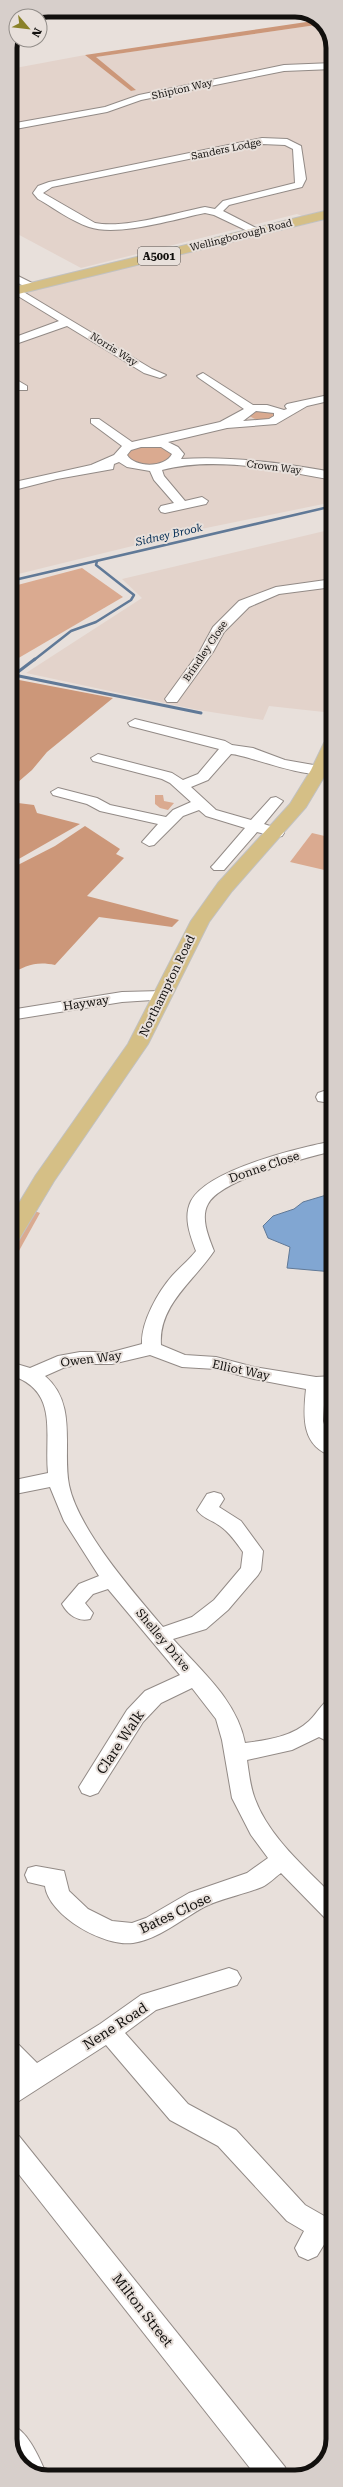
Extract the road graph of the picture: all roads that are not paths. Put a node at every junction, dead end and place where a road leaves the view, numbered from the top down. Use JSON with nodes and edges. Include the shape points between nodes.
{"nodes":[{"id":1,"x":326,"y":66,"type":"edge"},
{"id":2,"x":206,"y":74,"type":"dead end"},
{"id":3,"x":219,"y":81,"type":"junction"},
{"id":4,"x":17,"y":126,"type":"edge"},
{"id":5,"x":217,"y":212,"type":"junction"},
{"id":6,"x":326,"y":215,"type":"edge"},
{"id":7,"x":256,"y":232,"type":"junction"},
{"id":8,"x":17,"y":279,"type":"edge"},
{"id":9,"x":32,"y":287,"type":"junction"},
{"id":10,"x":17,"y":290,"type":"edge"},
{"id":11,"x":17,"y":293,"type":"edge"},
{"id":12,"x":68,"y":322,"type":"junction"},
{"id":13,"x":17,"y":340,"type":"edge"},
{"id":14,"x":160,"y":375,"type":"dead end"},
{"id":15,"x":203,"y":376,"type":"dead end"},
{"id":16,"x":17,"y":384,"type":"edge"},
{"id":17,"x":23,"y":388,"type":"dead end"},
{"id":18,"x":326,"y":399,"type":"edge"},
{"id":19,"x":302,"y":405,"type":"junction"},
{"id":20,"x":270,"y":408,"type":"junction"},
{"id":21,"x":248,"y":412,"type":"junction"},
{"id":22,"x":280,"y":416,"type":"junction"},
{"id":23,"x":95,"y":421,"type":"dead end"},
{"id":24,"x":259,"y":422,"type":"junction"},
{"id":25,"x":224,"y":425,"type":"junction"},
{"id":26,"x":184,"y":435,"type":"junction"},
{"id":27,"x":149,"y":443,"type":"junction"},
{"id":28,"x":131,"y":446,"type":"junction"},
{"id":29,"x":121,"y":455,"type":"junction"},
{"id":30,"x":174,"y":455,"type":"junction"},
{"id":31,"x":97,"y":466,"type":"junction"},
{"id":32,"x":135,"y":466,"type":"junction"},
{"id":33,"x":155,"y":468,"type":"junction"},
{"id":34,"x":326,"y":475,"type":"edge"},
{"id":35,"x":17,"y":484,"type":"edge"},
{"id":36,"x":202,"y":501,"type":"dead end"},
{"id":37,"x":182,"y":505,"type":"junction"},
{"id":38,"x":165,"y":509,"type":"dead end"},
{"id":39,"x":326,"y":585,"type":"edge"},
{"id":40,"x":172,"y":699,"type":"dead end"},
{"id":41,"x":136,"y":723,"type":"dead end"},
{"id":42,"x":229,"y":749,"type":"junction"},
{"id":43,"x":98,"y":758,"type":"dead end"},
{"id":44,"x":326,"y":758,"type":"edge"},
{"id":45,"x":320,"y":770,"type":"junction"},
{"id":46,"x":182,"y":785,"type":"junction"},
{"id":47,"x":58,"y":792,"type":"dead end"},
{"id":48,"x":276,"y":801,"type":"dead end"},
{"id":49,"x":200,"y":804,"type":"junction"},
{"id":50,"x":168,"y":822,"type":"junction"},
{"id":51,"x":253,"y":826,"type":"junction"},
{"id":52,"x":277,"y":833,"type":"junction"},
{"id":53,"x":150,"y":842,"type":"dead end"},
{"id":54,"x":219,"y":867,"type":"dead end"},
{"id":55,"x":162,"y":996,"type":"junction"},
{"id":56,"x":17,"y":1015,"type":"edge"},
{"id":57,"x":326,"y":1147,"type":"edge"},
{"id":58,"x":17,"y":1225,"type":"edge"},
{"id":59,"x":152,"y":1348,"type":"junction"},
{"id":60,"x":17,"y":1370,"type":"edge"},
{"id":61,"x":31,"y":1375,"type":"junction"},
{"id":62,"x":324,"y":1383,"type":"edge"},
{"id":63,"x":326,"y":1446,"type":"edge"},
{"id":64,"x":59,"y":1478,"type":"junction"},
{"id":65,"x":17,"y":1487,"type":"edge"},
{"id":66,"x":214,"y":1499,"type":"dead end"},
{"id":67,"x":113,"y":1579,"type":"junction"},
{"id":68,"x":83,"y":1613,"type":"dead end"},
{"id":69,"x":158,"y":1636,"type":"junction"},
{"id":70,"x":194,"y":1678,"type":"junction"},
{"id":71,"x":326,"y":1730,"type":"edge"},
{"id":72,"x":236,"y":1752,"type":"junction"},
{"id":73,"x":90,"y":1786,"type":"dead end"},
{"id":74,"x":284,"y":1858,"type":"junction"},
{"id":75,"x":36,"y":1875,"type":"dead end"},
{"id":76,"x":326,"y":1903,"type":"edge"},
{"id":77,"x":229,"y":1978,"type":"dead end"},
{"id":78,"x":109,"y":2031,"type":"junction"},
{"id":79,"x":17,"y":2059,"type":"edge"},
{"id":80,"x":34,"y":2077,"type":"junction"},
{"id":81,"x":17,"y":2088,"type":"edge"},
{"id":82,"x":17,"y":2153,"type":"edge"},
{"id":83,"x":326,"y":2229,"type":"edge"},
{"id":84,"x":326,"y":2231,"type":"edge"},
{"id":85,"x":308,"y":2248,"type":"dead end"},
{"id":86,"x":269,"y":2470,"type":"edge"}],
"edges":[{"from":1,"to":3,"type":"street","name":"Shipton Way","via":[[284,68]]},
{"from":2,"to":3,"type":"street"},
{"from":3,"to":4,"type":"street","name":"Shipton Way","via":[[139,98],[107,109],[36,125]]},
{"from":5,"to":5,"type":"street","name":"Sanders Lodge","via":[[200,210],[121,227],[99,227],[39,195],[41,188],[50,182],[262,141],[287,142],[298,148],[301,179],[299,184],[226,203]]},
{"from":5,"to":7,"type":"street","name":"Sanders Lodge"},
{"from":6,"to":7,"type":"main road","name":"Wellingborough Road","number":"A5001"},
{"from":7,"to":9,"type":"main road","name":"Wellingborough Road","number":"A5001"},
{"from":8,"to":9,"type":"street"},
{"from":9,"to":10,"type":"main road","name":"Wellingborough Road","number":"A5001"},
{"from":11,"to":12,"type":"street","name":"Norris Way"},
{"from":12,"to":13,"type":"street"},
{"from":12,"to":14,"type":"street","name":"Norris Way","via":[[148,371]]},
{"from":15,"to":21,"type":"street"},
{"from":16,"to":17,"type":"street"},
{"from":18,"to":19,"type":"street"},
{"from":19,"to":20,"type":"street"},
{"from":19,"to":22,"type":"street"},
{"from":20,"to":21,"type":"street"},
{"from":20,"to":22,"type":"street","via":[[279,411]]},
{"from":21,"to":24,"type":"street","via":[[249,420]]},
{"from":21,"to":25,"type":"street"},
{"from":22,"to":24,"type":"street","via":[[272,422]]},
{"from":23,"to":28,"type":"street","via":[[120,441]]},
{"from":24,"to":25,"type":"street"},
{"from":25,"to":26,"type":"street"},
{"from":26,"to":27,"type":"street"},
{"from":26,"to":30,"type":"street","via":[[173,444]]},
{"from":27,"to":28,"type":"street"},
{"from":27,"to":30,"type":"street","via":[[164,445]]},
{"from":28,"to":29,"type":"street"},
{"from":29,"to":31,"type":"street"},
{"from":29,"to":32,"type":"street","via":[[124,462]]},
{"from":30,"to":33,"type":"street"},
{"from":30,"to":34,"type":"street","name":"Crown Way"},
{"from":31,"to":32,"type":"street"},
{"from":31,"to":35,"type":"street"},
{"from":32,"to":33,"type":"street"},
{"from":33,"to":37,"type":"street","via":[[158,477]]},
{"from":36,"to":37,"type":"street"},
{"from":37,"to":38,"type":"street"},
{"from":39,"to":40,"type":"street","name":"Brindley Close","via":[[276,591],[244,604],[218,630],[206,652]]},
{"from":41,"to":42,"type":"street","via":[[220,744]]},
{"from":42,"to":45,"type":"street","via":[[248,751],[282,764]]},
{"from":42,"to":46,"type":"street","via":[[203,777]]},
{"from":43,"to":46,"type":"street","via":[[156,772]]},
{"from":44,"to":45,"type":"main road","name":"Northampton Road"},
{"from":45,"to":52,"type":"main road","name":"Northampton Road"},
{"from":46,"to":49,"type":"street"},
{"from":47,"to":50,"type":"street","via":[[124,813]]},
{"from":48,"to":51,"type":"street"},
{"from":49,"to":50,"type":"street","via":[[184,809]]},
{"from":49,"to":51,"type":"street","via":[[221,817]]},
{"from":50,"to":53,"type":"street"},
{"from":51,"to":52,"type":"street"},
{"from":51,"to":54,"type":"street"},
{"from":52,"to":55,"type":"main road","name":"Northampton Road","via":[[225,887],[200,921]]},
{"from":55,"to":56,"type":"street","name":"Hayway","via":[[122,997]]},
{"from":55,"to":58,"type":"main road","name":"Northampton Road","via":[[138,1044],[57,1160]]},
{"from":57,"to":59,"type":"street","name":"Donne Close","via":[[229,1178],[212,1188],[200,1202],[196,1218],[205,1252],[196,1266],[178,1281],[165,1302],[150,1339]]},
{"from":59,"to":61,"type":"street","name":"Owen Way","via":[[112,1358],[80,1358],[58,1362]]},
{"from":59,"to":62,"type":"street","name":"Elliot Way","via":[[182,1361],[216,1363],[254,1373]]},
{"from":60,"to":61,"type":"street","name":"Shelley Drive"},
{"from":61,"to":64,"type":"street","name":"Shelley Drive","via":[[46,1388],[56,1407]]},
{"from":62,"to":63,"type":"street","via":[[312,1427],[322,1444]]},
{"from":64,"to":65,"type":"street"},
{"from":64,"to":67,"type":"street","name":"Shelley Drive","via":[[64,1500]]},
{"from":66,"to":69,"type":"street","via":[[207,1510],[224,1517],[239,1530],[253,1551],[251,1570],[222,1605],[199,1623]]},
{"from":67,"to":68,"type":"street","via":[[86,1589],[72,1604]]},
{"from":67,"to":69,"type":"street","name":"Shelley Drive"},
{"from":69,"to":70,"type":"street","name":"Shelley Drive"},
{"from":70,"to":72,"type":"street","name":"Shelley Drive","via":[[220,1707],[230,1726]]},
{"from":70,"to":73,"type":"street","name":"Clare Walk","via":[[153,1697],[135,1716]]},
{"from":71,"to":72,"type":"street","via":[[278,1747]]},
{"from":72,"to":74,"type":"street","name":"Shelley Drive","via":[[243,1797],[249,1811],[255,1823]]},
{"from":74,"to":75,"type":"street","name":"Bates Close","via":[[255,1880],[197,1900],[154,1926],[133,1933],[109,1930],[80,1916],[58,1895],[56,1878]]},
{"from":74,"to":76,"type":"street","name":"Shelley Drive"},
{"from":77,"to":78,"type":"street","name":"Nene Road","via":[[149,2002]]},
{"from":78,"to":80,"type":"street","name":"Nene Road"},
{"from":78,"to":83,"type":"street","via":[[179,2112],[227,2138],[296,2213]]},
{"from":79,"to":80,"type":"street"},
{"from":80,"to":81,"type":"street","name":"Nene Road"},
{"from":82,"to":86,"type":"street","name":"Milton Street"},
{"from":84,"to":85,"type":"street"}]}
